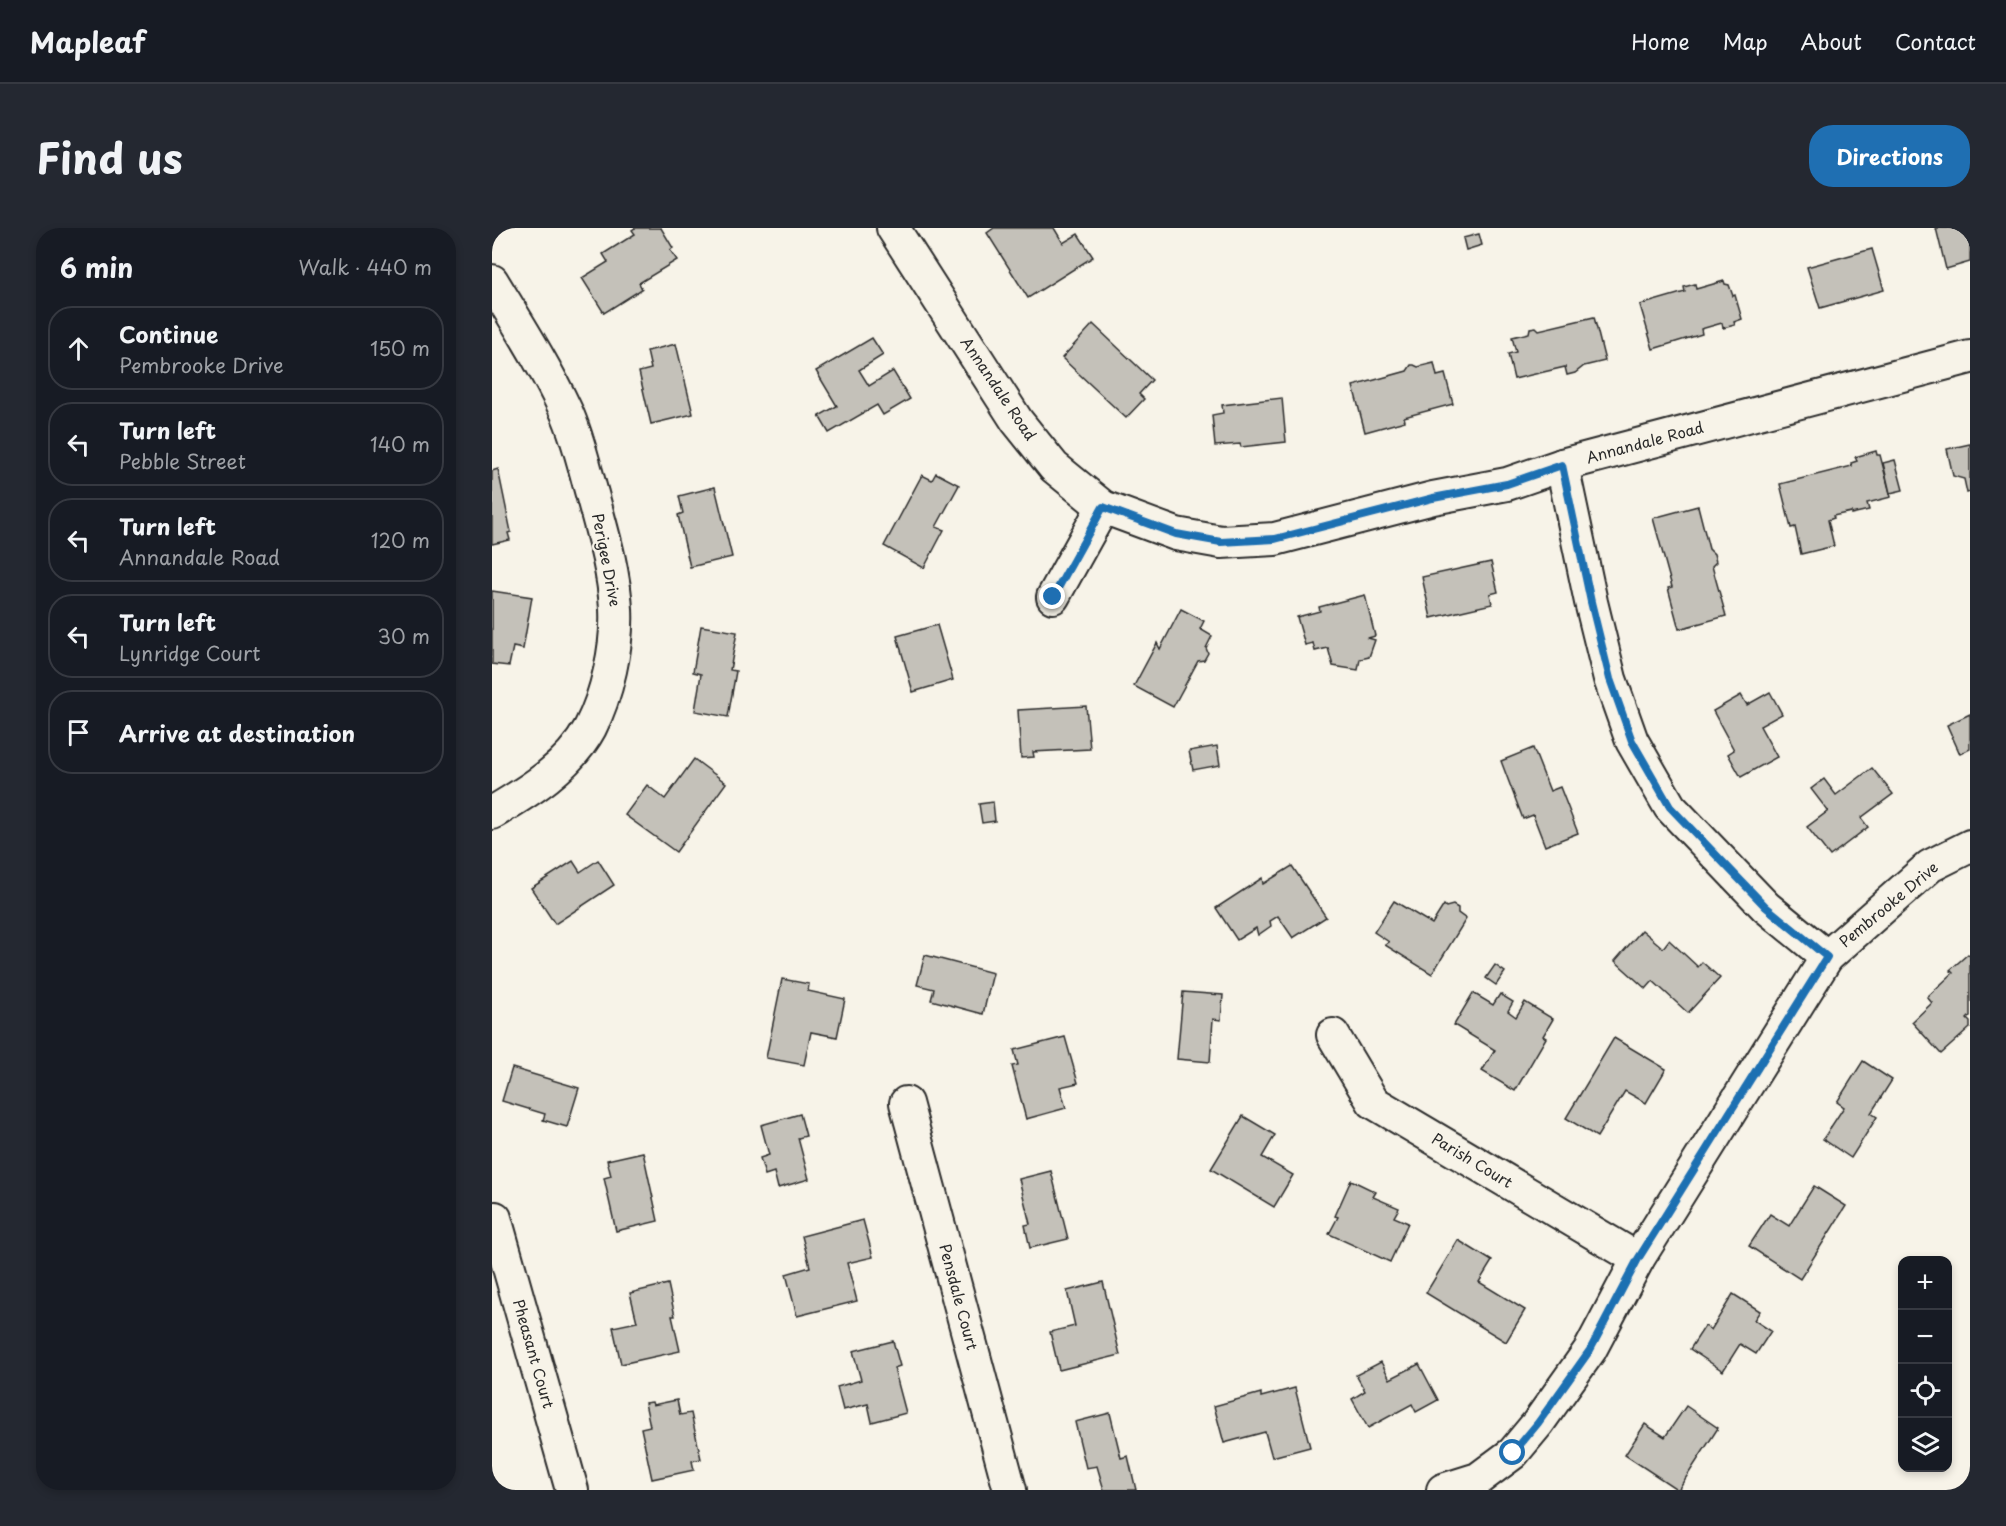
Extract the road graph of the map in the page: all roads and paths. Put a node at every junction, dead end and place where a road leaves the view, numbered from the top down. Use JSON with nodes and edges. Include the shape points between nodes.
{"nodes":[{"id":1,"x":893,"y":228,"type":"edge"},
{"id":2,"x":492,"y":281,"type":"edge"},
{"id":3,"x":1970,"y":357,"type":"edge"},
{"id":4,"x":1562,"y":465,"type":"junction"},
{"id":5,"x":1103,"y":507,"type":"junction"},
{"id":6,"x":1053,"y":597,"type":"dead end"},
{"id":7,"x":492,"y":813,"type":"edge"},
{"id":8,"x":1970,"y":846,"type":"edge"},
{"id":9,"x":1827,"y":957,"type":"junction"},
{"id":10,"x":1333,"y":1035,"type":"dead end"},
{"id":11,"x":906,"y":1103,"type":"dead end"},
{"id":12,"x":495,"y":1218,"type":"dead end"},
{"id":13,"x":1638,"y":1259,"type":"junction"},
{"id":14,"x":572,"y":1490,"type":"edge"},
{"id":15,"x":1010,"y":1490,"type":"edge"},
{"id":16,"x":1443,"y":1490,"type":"edge"}],
"edges":[{"from":1,"to":5,"type":"street","name":"Annandale Road","via":[[1017,421],[1054,467]]},
{"from":2,"to":7,"type":"street","name":"Perigee Drive","via":[[567,414],[604,539],[616,609],[614,647],[605,689],[589,728],[568,758],[536,786]]},
{"from":3,"to":4,"type":"street","name":"Annandale Road"},
{"from":4,"to":5,"type":"street","name":"Annandale Road","via":[[1507,484],[1433,498],[1275,539],[1221,542],[1176,534]]},
{"from":4,"to":9,"type":"street","via":[[1610,679],[1632,741],[1670,807],[1766,907]]},
{"from":5,"to":6,"type":"street"},
{"from":8,"to":9,"type":"street","name":"Pembrooke Drive","via":[[1930,866]]},
{"from":9,"to":13,"type":"street","name":"Pembrooke Drive"},
{"from":10,"to":13,"type":"street","name":"Parish Court","via":[[1373,1102]]},
{"from":11,"to":15,"type":"street","name":"Pensdale Court"},
{"from":12,"to":14,"type":"street","name":"Pheasant Court"},
{"from":13,"to":16,"type":"street","name":"Pembrooke Drive","via":[[1590,1350],[1513,1453],[1478,1479]]}]}
